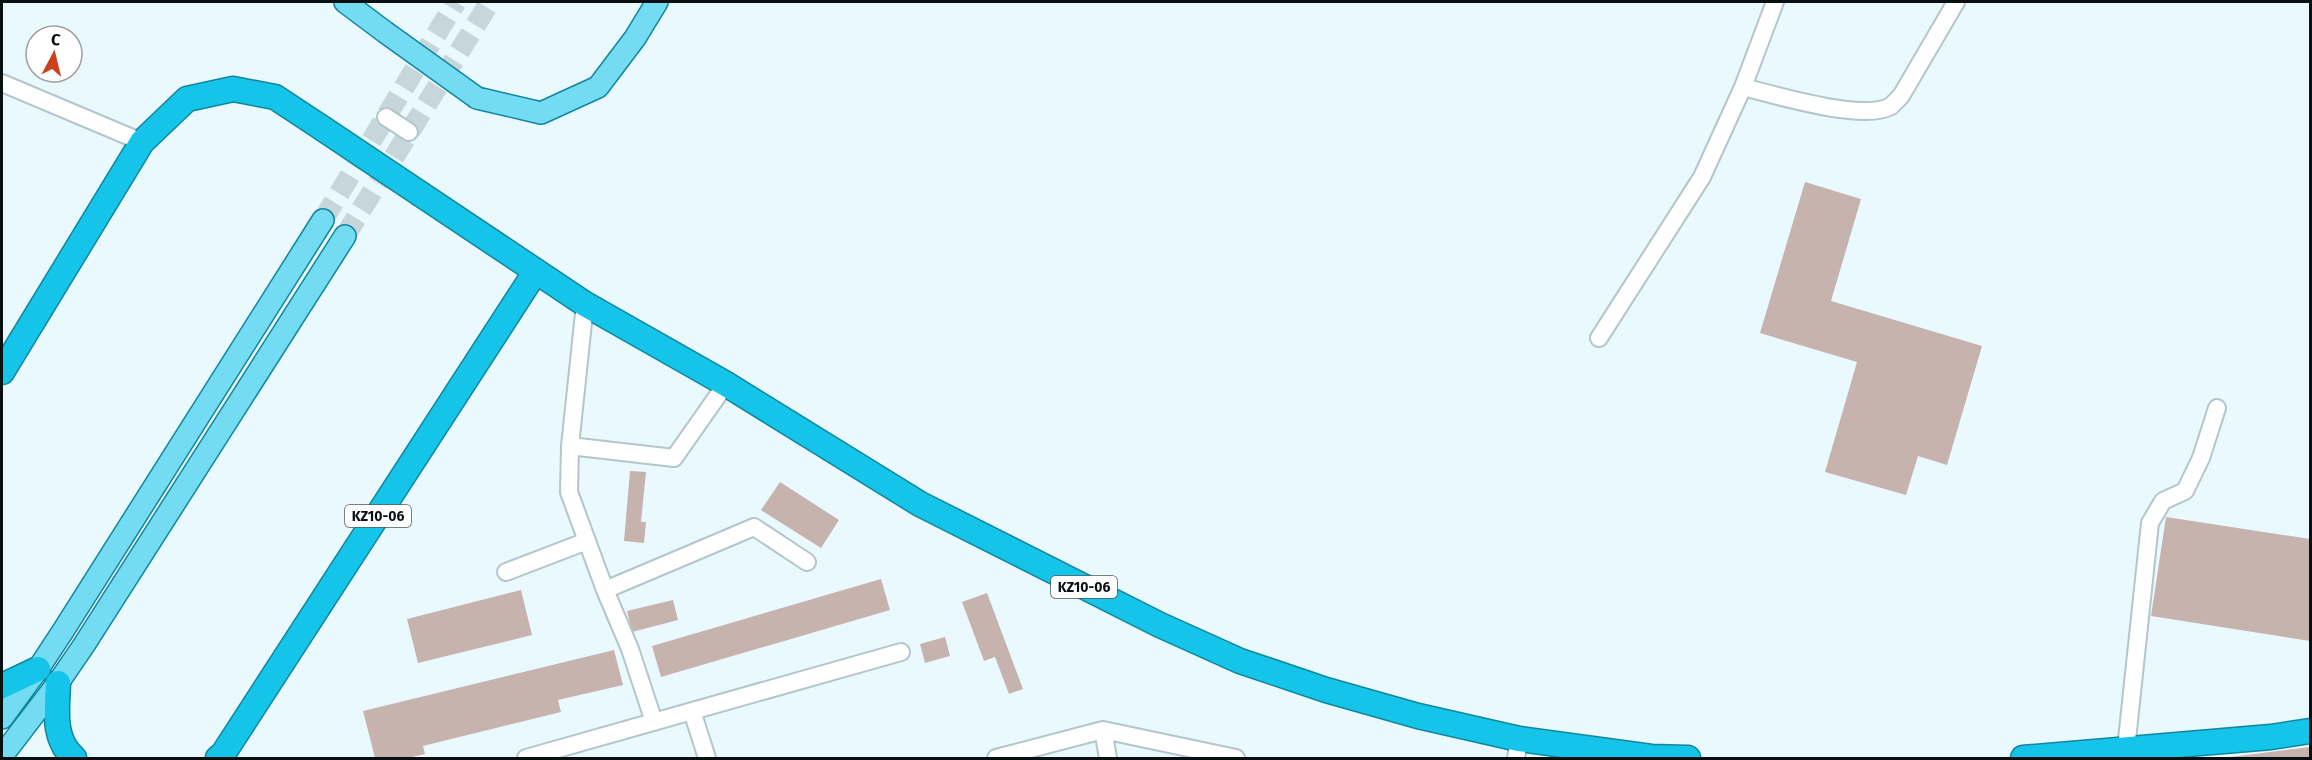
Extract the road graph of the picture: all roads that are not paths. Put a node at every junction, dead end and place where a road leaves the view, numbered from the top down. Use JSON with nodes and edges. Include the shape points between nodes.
{"nodes":[{"id":1,"x":345,"y":2,"type":"edge"},
{"id":2,"x":657,"y":2,"type":"edge"},
{"id":3,"x":1775,"y":2,"type":"edge"},
{"id":4,"x":1956,"y":2,"type":"edge"},
{"id":5,"x":2,"y":82,"type":"edge"},
{"id":6,"x":1743,"y":87,"type":"junction"},
{"id":7,"x":386,"y":117,"type":"dead end"},
{"id":8,"x":410,"y":132,"type":"dead end"},
{"id":9,"x":142,"y":142,"type":"junction"},
{"id":10,"x":323,"y":220,"type":"tunnel mouth"},
{"id":11,"x":345,"y":236,"type":"tunnel mouth"},
{"id":12,"x":536,"y":271,"type":"junction"},
{"id":13,"x":585,"y":304,"type":"junction"},
{"id":14,"x":1599,"y":338,"type":"dead end"},
{"id":15,"x":2,"y":372,"type":"edge"},
{"id":16,"x":726,"y":384,"type":"junction"},
{"id":17,"x":2217,"y":408,"type":"dead end"},
{"id":18,"x":570,"y":446,"type":"junction"},
{"id":19,"x":587,"y":541,"type":"junction"},
{"id":20,"x":807,"y":562,"type":"dead end"},
{"id":21,"x":506,"y":572,"type":"dead end"},
{"id":22,"x":605,"y":590,"type":"junction"},
{"id":23,"x":901,"y":652,"type":"dead end"},
{"id":24,"x":38,"y":669,"type":"junction"},
{"id":25,"x":58,"y":683,"type":"junction"},
{"id":26,"x":2,"y":686,"type":"edge"},
{"id":27,"x":692,"y":711,"type":"junction"},
{"id":28,"x":2,"y":718,"type":"edge"},
{"id":29,"x":654,"y":722,"type":"junction"},
{"id":30,"x":1103,"y":730,"type":"junction"},
{"id":31,"x":2310,"y":731,"type":"edge"},
{"id":32,"x":1518,"y":749,"type":"edge"},
{"id":33,"x":2126,"y":749,"type":"junction"},
{"id":34,"x":2,"y":756,"type":"edge"},
{"id":35,"x":74,"y":759,"type":"edge"},
{"id":36,"x":218,"y":759,"type":"edge"},
{"id":37,"x":526,"y":759,"type":"edge"},
{"id":38,"x":707,"y":759,"type":"edge"},
{"id":39,"x":996,"y":759,"type":"edge"},
{"id":40,"x":1108,"y":759,"type":"edge"},
{"id":41,"x":1236,"y":759,"type":"edge"},
{"id":42,"x":1688,"y":759,"type":"edge"},
{"id":43,"x":2023,"y":759,"type":"edge"}],
"edges":[{"from":1,"to":2,"type":"main road","bridge":true,"via":[[477,98],[541,113],[598,87],[635,39]]},
{"from":3,"to":6,"type":"lane"},
{"from":4,"to":6,"type":"lane","via":[[1901,96],[1890,106],[1874,111],[1834,108]]},
{"from":5,"to":9,"type":"lane"},
{"from":6,"to":14,"type":"lane","via":[[1702,177]]},
{"from":7,"to":8,"type":"lane"},
{"from":9,"to":12,"type":"highway","number":"KZ10-06","bridge":true,"via":[[187,99],[233,89],[275,97]]},
{"from":9,"to":15,"type":"highway","number":"KZ10-06"},
{"from":10,"to":24,"type":"main road"},
{"from":11,"to":25,"type":"main road"},
{"from":12,"to":13,"type":"highway","number":"KZ10-06"},
{"from":12,"to":36,"type":"highway","number":"KZ10-06"},
{"from":13,"to":16,"type":"highway","number":"KZ10-06"},
{"from":13,"to":18,"type":"lane"},
{"from":16,"to":18,"type":"lane","via":[[674,458]]},
{"from":16,"to":32,"type":"highway","number":"KZ10-06","via":[[920,504],[1170,630],[1240,661]]},
{"from":17,"to":33,"type":"lane","via":[[2185,491],[2163,501],[2150,523]]},
{"from":18,"to":19,"type":"lane","via":[[569,492]]},
{"from":19,"to":21,"type":"lane"},
{"from":19,"to":22,"type":"lane"},
{"from":20,"to":22,"type":"lane","via":[[754,527]]},
{"from":22,"to":29,"type":"lane"},
{"from":23,"to":27,"type":"lane"},
{"from":24,"to":26,"type":"highway"},
{"from":24,"to":28,"type":"main road"},
{"from":25,"to":34,"type":"main road"},
{"from":25,"to":35,"type":"highway","via":[[56,726]]},
{"from":27,"to":29,"type":"lane"},
{"from":27,"to":38,"type":"lane"},
{"from":29,"to":37,"type":"lane"},
{"from":30,"to":39,"type":"lane"},
{"from":30,"to":40,"type":"lane"},
{"from":30,"to":41,"type":"lane"},
{"from":31,"to":33,"type":"highway"},
{"from":32,"to":42,"type":"highway","number":"KZ10-06"},
{"from":33,"to":43,"type":"highway"}]}
